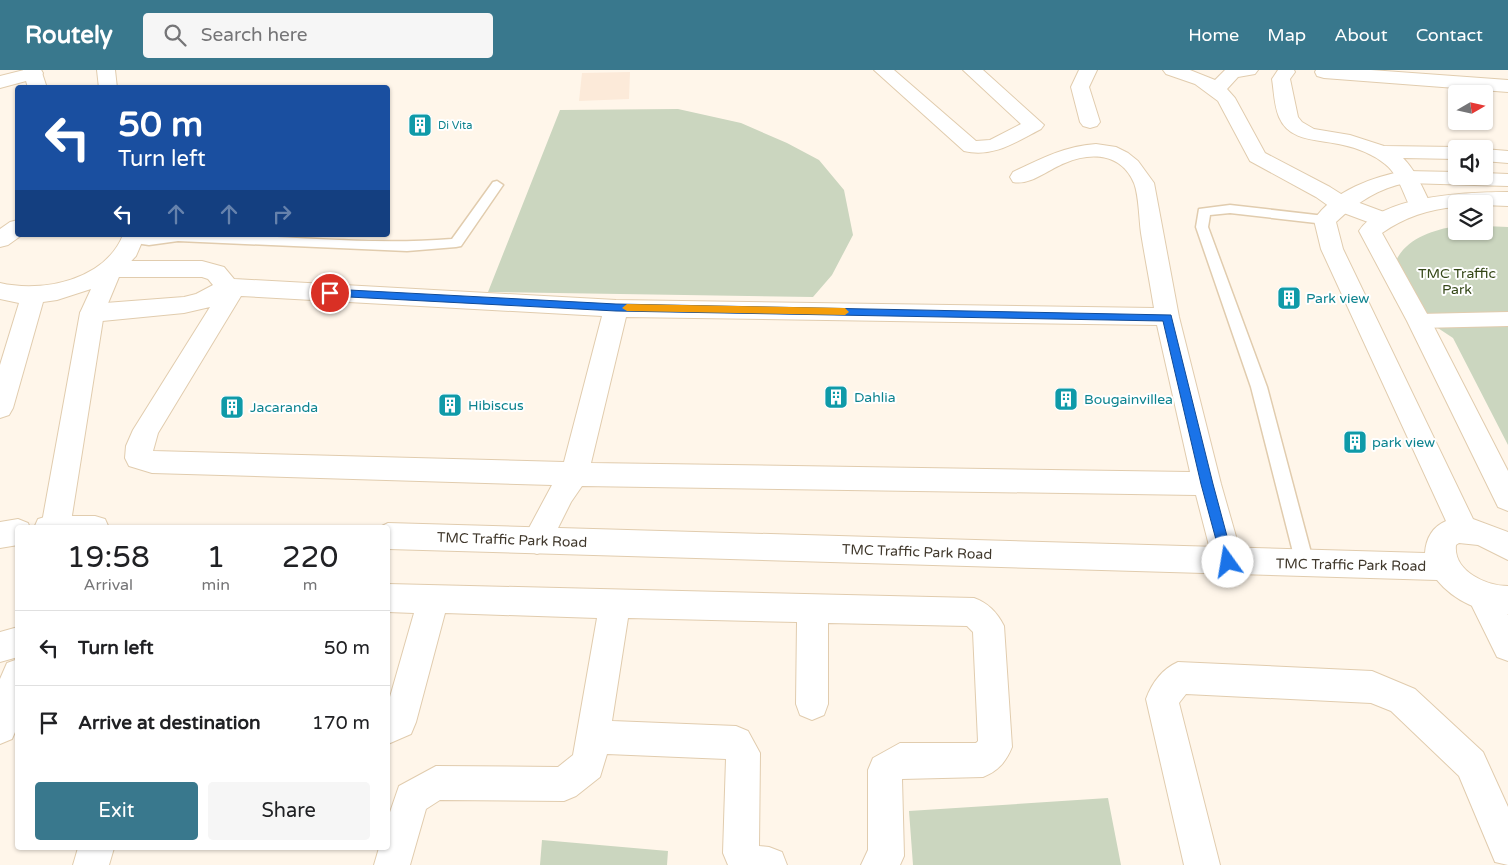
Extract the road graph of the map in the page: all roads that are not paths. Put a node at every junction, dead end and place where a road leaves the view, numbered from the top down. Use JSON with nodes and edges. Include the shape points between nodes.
{"nodes":[{"id":1,"x":106,"y":70,"type":"edge"},
{"id":2,"x":883,"y":70,"type":"edge"},
{"id":3,"x":972,"y":70,"type":"edge"},
{"id":4,"x":1088,"y":70,"type":"edge"},
{"id":5,"x":1172,"y":70,"type":"edge"},
{"id":6,"x":1196,"y":70,"type":"edge"},
{"id":7,"x":1249,"y":70,"type":"edge"},
{"id":8,"x":1286,"y":72,"type":"dead end"},
{"id":9,"x":1324,"y":72,"type":"dead end"},
{"id":10,"x":35,"y":77,"type":"edge"},
{"id":11,"x":0,"y":82,"type":"edge"},
{"id":12,"x":1221,"y":84,"type":"junction"},
{"id":13,"x":108,"y":85,"type":"edge"},
{"id":14,"x":1508,"y":86,"type":"edge"},
{"id":15,"x":1090,"y":122,"type":"dead end"},
{"id":16,"x":1380,"y":152,"type":"junction"},
{"id":17,"x":1448,"y":154,"type":"edge"},
{"id":18,"x":1493,"y":156,"type":"edge"},
{"id":19,"x":1508,"y":157,"type":"edge"},
{"id":20,"x":1020,"y":177,"type":"dead end"},
{"id":21,"x":1406,"y":177,"type":"junction"},
{"id":22,"x":1508,"y":180,"type":"edge"},
{"id":23,"x":497,"y":185,"type":"dead end"},
{"id":24,"x":1508,"y":199,"type":"edge"},
{"id":25,"x":1341,"y":204,"type":"junction"},
{"id":26,"x":1420,"y":205,"type":"junction"},
{"id":27,"x":1325,"y":220,"type":"junction"},
{"id":28,"x":1377,"y":226,"type":"junction"},
{"id":29,"x":15,"y":229,"type":"edge"},
{"id":30,"x":133,"y":237,"type":"edge"},
{"id":31,"x":0,"y":240,"type":"edge"},
{"id":32,"x":111,"y":269,"type":"junction"},
{"id":33,"x":231,"y":288,"type":"junction"},
{"id":34,"x":0,"y":291,"type":"edge"},
{"id":35,"x":33,"y":296,"type":"junction"},
{"id":36,"x":616,"y":308,"type":"junction"},
{"id":37,"x":92,"y":313,"type":"junction"},
{"id":38,"x":1167,"y":317,"type":"junction"},
{"id":39,"x":1508,"y":319,"type":"edge"},
{"id":40,"x":1419,"y":321,"type":"junction"},
{"id":41,"x":0,"y":408,"type":"edge"},
{"id":42,"x":575,"y":474,"type":"junction"},
{"id":43,"x":1207,"y":484,"type":"junction"},
{"id":44,"x":1508,"y":499,"type":"edge"},
{"id":45,"x":53,"y":525,"type":"edge"},
{"id":46,"x":1464,"y":530,"type":"junction"},
{"id":47,"x":15,"y":532,"type":"edge"},
{"id":48,"x":0,"y":535,"type":"edge"},
{"id":49,"x":390,"y":536,"type":"edge"},
{"id":50,"x":1507,"y":540,"type":"edge"},
{"id":51,"x":537,"y":541,"type":"junction"},
{"id":52,"x":1228,"y":562,"type":"junction"},
{"id":53,"x":1305,"y":564,"type":"junction"},
{"id":54,"x":1446,"y":567,"type":"junction"},
{"id":55,"x":390,"y":598,"type":"edge"},
{"id":56,"x":1495,"y":598,"type":"edge"},
{"id":57,"x":433,"y":600,"type":"junction"},
{"id":58,"x":616,"y":604,"type":"junction"},
{"id":59,"x":813,"y":609,"type":"junction"},
{"id":60,"x":15,"y":643,"type":"edge"},
{"id":61,"x":0,"y":646,"type":"edge"},
{"id":62,"x":1508,"y":646,"type":"edge"},
{"id":63,"x":15,"y":683,"type":"edge"},
{"id":64,"x":812,"y":704,"type":"dead end"},
{"id":65,"x":390,"y":726,"type":"edge"},
{"id":66,"x":0,"y":727,"type":"edge"},
{"id":67,"x":593,"y":736,"type":"junction"},
{"id":68,"x":1508,"y":849,"type":"edge"},
{"id":69,"x":95,"y":850,"type":"edge"},
{"id":70,"x":91,"y":865,"type":"edge"},
{"id":71,"x":392,"y":865,"type":"edge"},
{"id":72,"x":769,"y":865,"type":"edge"},
{"id":73,"x":879,"y":865,"type":"edge"},
{"id":74,"x":1202,"y":865,"type":"edge"}],
"edges":[{"from":1,"to":13,"type":"street"},
{"from":2,"to":3,"type":"street","via":[[971,147],[994,146],[1034,125]]},
{"from":4,"to":15,"type":"street","via":[[1080,87]]},
{"from":5,"to":12,"type":"street"},
{"from":6,"to":12,"type":"street"},
{"from":7,"to":12,"type":"street","via":[[1232,73]]},
{"from":8,"to":16,"type":"street","via":[[1281,79],[1290,120],[1302,131],[1318,137],[1342,138]]},
{"from":9,"to":14,"type":"street"},
{"from":10,"to":11,"type":"street"},
{"from":12,"to":25,"type":"street","via":[[1257,157]]},
{"from":16,"to":17,"type":"street"},
{"from":16,"to":21,"type":"street","via":[[1398,164]]},
{"from":18,"to":19,"type":"street"},
{"from":20,"to":38,"type":"street","via":[[1083,150],[1104,150],[1121,156],[1132,166],[1144,183]]},
{"from":21,"to":22,"type":"street"},
{"from":21,"to":25,"type":"street","via":[[1391,179]]},
{"from":21,"to":26,"type":"street"},
{"from":23,"to":30,"type":"lane","via":[[456,243],[407,247],[178,237],[149,241]]},
{"from":24,"to":26,"type":"street"},
{"from":25,"to":27,"type":"street"},
{"from":25,"to":28,"type":"street"},
{"from":26,"to":28,"type":"street"},
{"from":27,"to":28,"type":"street"},
{"from":27,"to":46,"type":"street","via":[[1332,249]]},
{"from":27,"to":53,"type":"lane","via":[[1230,209],[1204,212],[1202,227],[1260,387]]},
{"from":28,"to":40,"type":"street","via":[[1376,245]]},
{"from":29,"to":31,"type":"street"},
{"from":30,"to":32,"type":"street","via":[[123,256]]},
{"from":32,"to":33,"type":"street","via":[[202,269],[216,273]]},
{"from":32,"to":35,"type":"street","via":[[76,286]]},
{"from":32,"to":37,"type":"street"},
{"from":33,"to":36,"type":"street"},
{"from":33,"to":37,"type":"street","via":[[184,304]]},
{"from":33,"to":42,"type":"street","via":[[146,430],[139,458],[152,462]]},
{"from":34,"to":35,"type":"street"},
{"from":35,"to":41,"type":"street"},
{"from":36,"to":38,"type":"street"},
{"from":36,"to":42,"type":"street"},
{"from":37,"to":45,"type":"street"},
{"from":38,"to":43,"type":"street"},
{"from":39,"to":40,"type":"street"},
{"from":40,"to":44,"type":"street"},
{"from":42,"to":43,"type":"street"},
{"from":42,"to":51,"type":"street"},
{"from":43,"to":52,"type":"street"},
{"from":46,"to":50,"type":"street"},
{"from":46,"to":54,"type":"street","via":[[1453,531],[1440,545]]},
{"from":47,"to":48,"type":"street"},
{"from":49,"to":51,"type":"street","name":"TMC Traffic Park Road"},
{"from":51,"to":52,"type":"street","name":"TMC Traffic Park Road"},
{"from":52,"to":53,"type":"street","name":"TMC Traffic Park Road"},
{"from":53,"to":54,"type":"street","name":"TMC Traffic Park Road"},
{"from":54,"to":56,"type":"street","via":[[1468,588]]},
{"from":55,"to":57,"type":"street"},
{"from":56,"to":62,"type":"street"},
{"from":57,"to":58,"type":"street"},
{"from":57,"to":65,"type":"street","via":[[399,722]]},
{"from":58,"to":59,"type":"street"},
{"from":58,"to":67,"type":"street"},
{"from":59,"to":64,"type":"street"},
{"from":59,"to":73,"type":"street","via":[[974,612],[988,626],[996,747],[983,760],[900,760],[885,770],[886,856]]},
{"from":60,"to":61,"type":"street"},
{"from":63,"to":66,"type":"street"},
{"from":67,"to":71,"type":"street","via":[[588,765],[564,784],[436,783],[411,798]]},
{"from":67,"to":72,"type":"street","via":[[736,744],[743,753],[741,853],[749,864]]},
{"from":68,"to":74,"type":"street","via":[[1471,764],[1403,700],[1372,687],[1178,678],[1162,699]]},
{"from":69,"to":70,"type":"street"}]}
